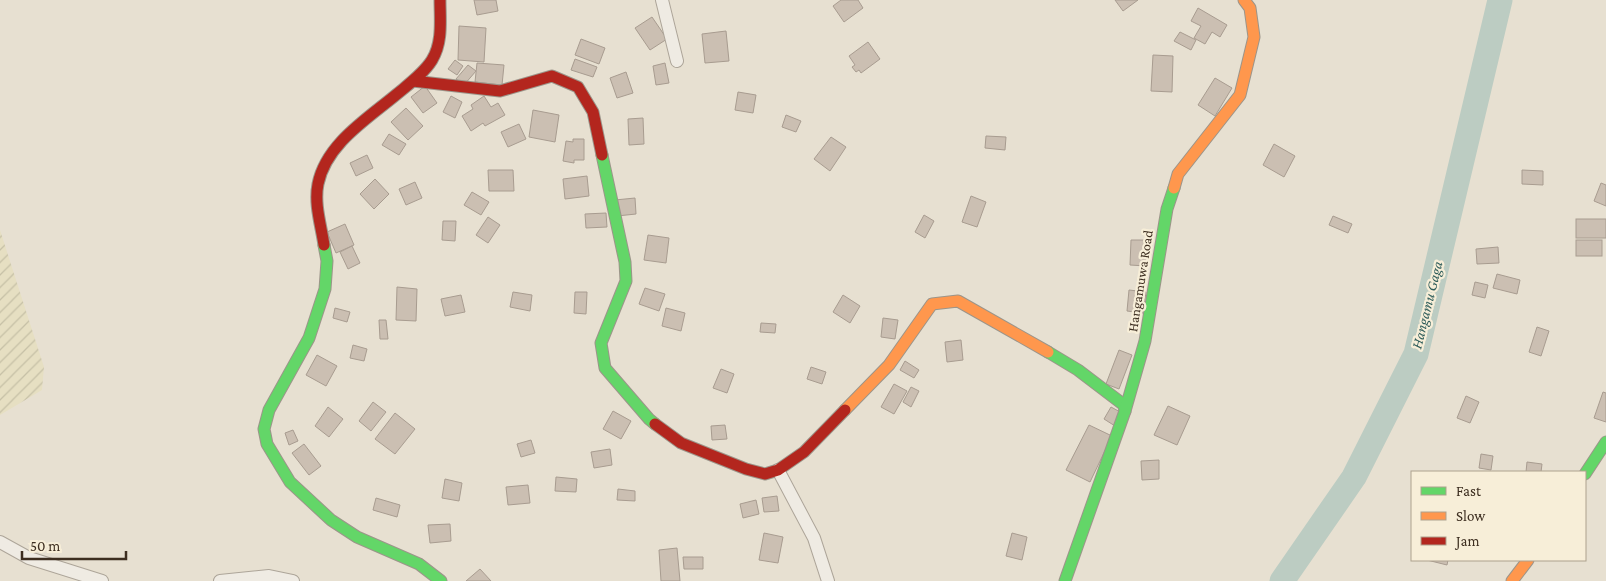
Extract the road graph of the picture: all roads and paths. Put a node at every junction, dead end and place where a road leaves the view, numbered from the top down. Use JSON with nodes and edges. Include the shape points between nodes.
{"nodes":[{"id":1,"x":440,"y":0,"type":"edge"},
{"id":2,"x":662,"y":0,"type":"edge"},
{"id":3,"x":1244,"y":0,"type":"edge"},
{"id":4,"x":677,"y":61,"type":"dead end"},
{"id":5,"x":413,"y":81,"type":"junction"},
{"id":6,"x":1125,"y":411,"type":"junction"},
{"id":7,"x":1606,"y":442,"type":"edge"},
{"id":8,"x":778,"y":470,"type":"junction"},
{"id":9,"x":1586,"y":472,"type":"edge"},
{"id":10,"x":0,"y":542,"type":"edge"},
{"id":11,"x":1527,"y":561,"type":"edge"},
{"id":12,"x":224,"y":580,"type":"edge"},
{"id":13,"x":102,"y":581,"type":"edge"},
{"id":14,"x":293,"y":581,"type":"edge"},
{"id":15,"x":441,"y":581,"type":"edge"},
{"id":16,"x":828,"y":581,"type":"edge"},
{"id":17,"x":1064,"y":581,"type":"edge"},
{"id":18,"x":1512,"y":581,"type":"edge"}],
"edges":[{"from":1,"to":5,"type":"street","via":[[440,39],[432,60]]},
{"from":2,"to":4,"type":"street"},
{"from":3,"to":6,"type":"street","name":"Hangamuwa Road","via":[[1250,8],[1254,37],[1240,94],[1178,174],[1167,209],[1145,341]]},
{"from":5,"to":8,"type":"street","via":[[500,91],[552,76],[578,88],[593,112],[626,262],[626,281],[601,343],[605,368],[649,419],[681,443],[746,469],[765,474]]},
{"from":5,"to":15,"type":"street","via":[[344,138],[324,169],[318,184],[317,206],[327,260],[325,289],[308,338],[269,410],[264,429],[267,444],[290,482],[331,520],[357,537],[419,564]]},
{"from":6,"to":8,"type":"street","via":[[1124,405],[1078,370],[958,301],[932,304],[889,365],[804,452]]},
{"from":6,"to":17,"type":"street","name":"Hangamuwa Road"},
{"from":7,"to":9,"type":"street"},
{"from":8,"to":16,"type":"street","via":[[814,538]]},
{"from":10,"to":13,"type":"street","via":[[29,558]]},
{"from":11,"to":18,"type":"street"},
{"from":12,"to":14,"type":"street","via":[[269,576]]}]}
